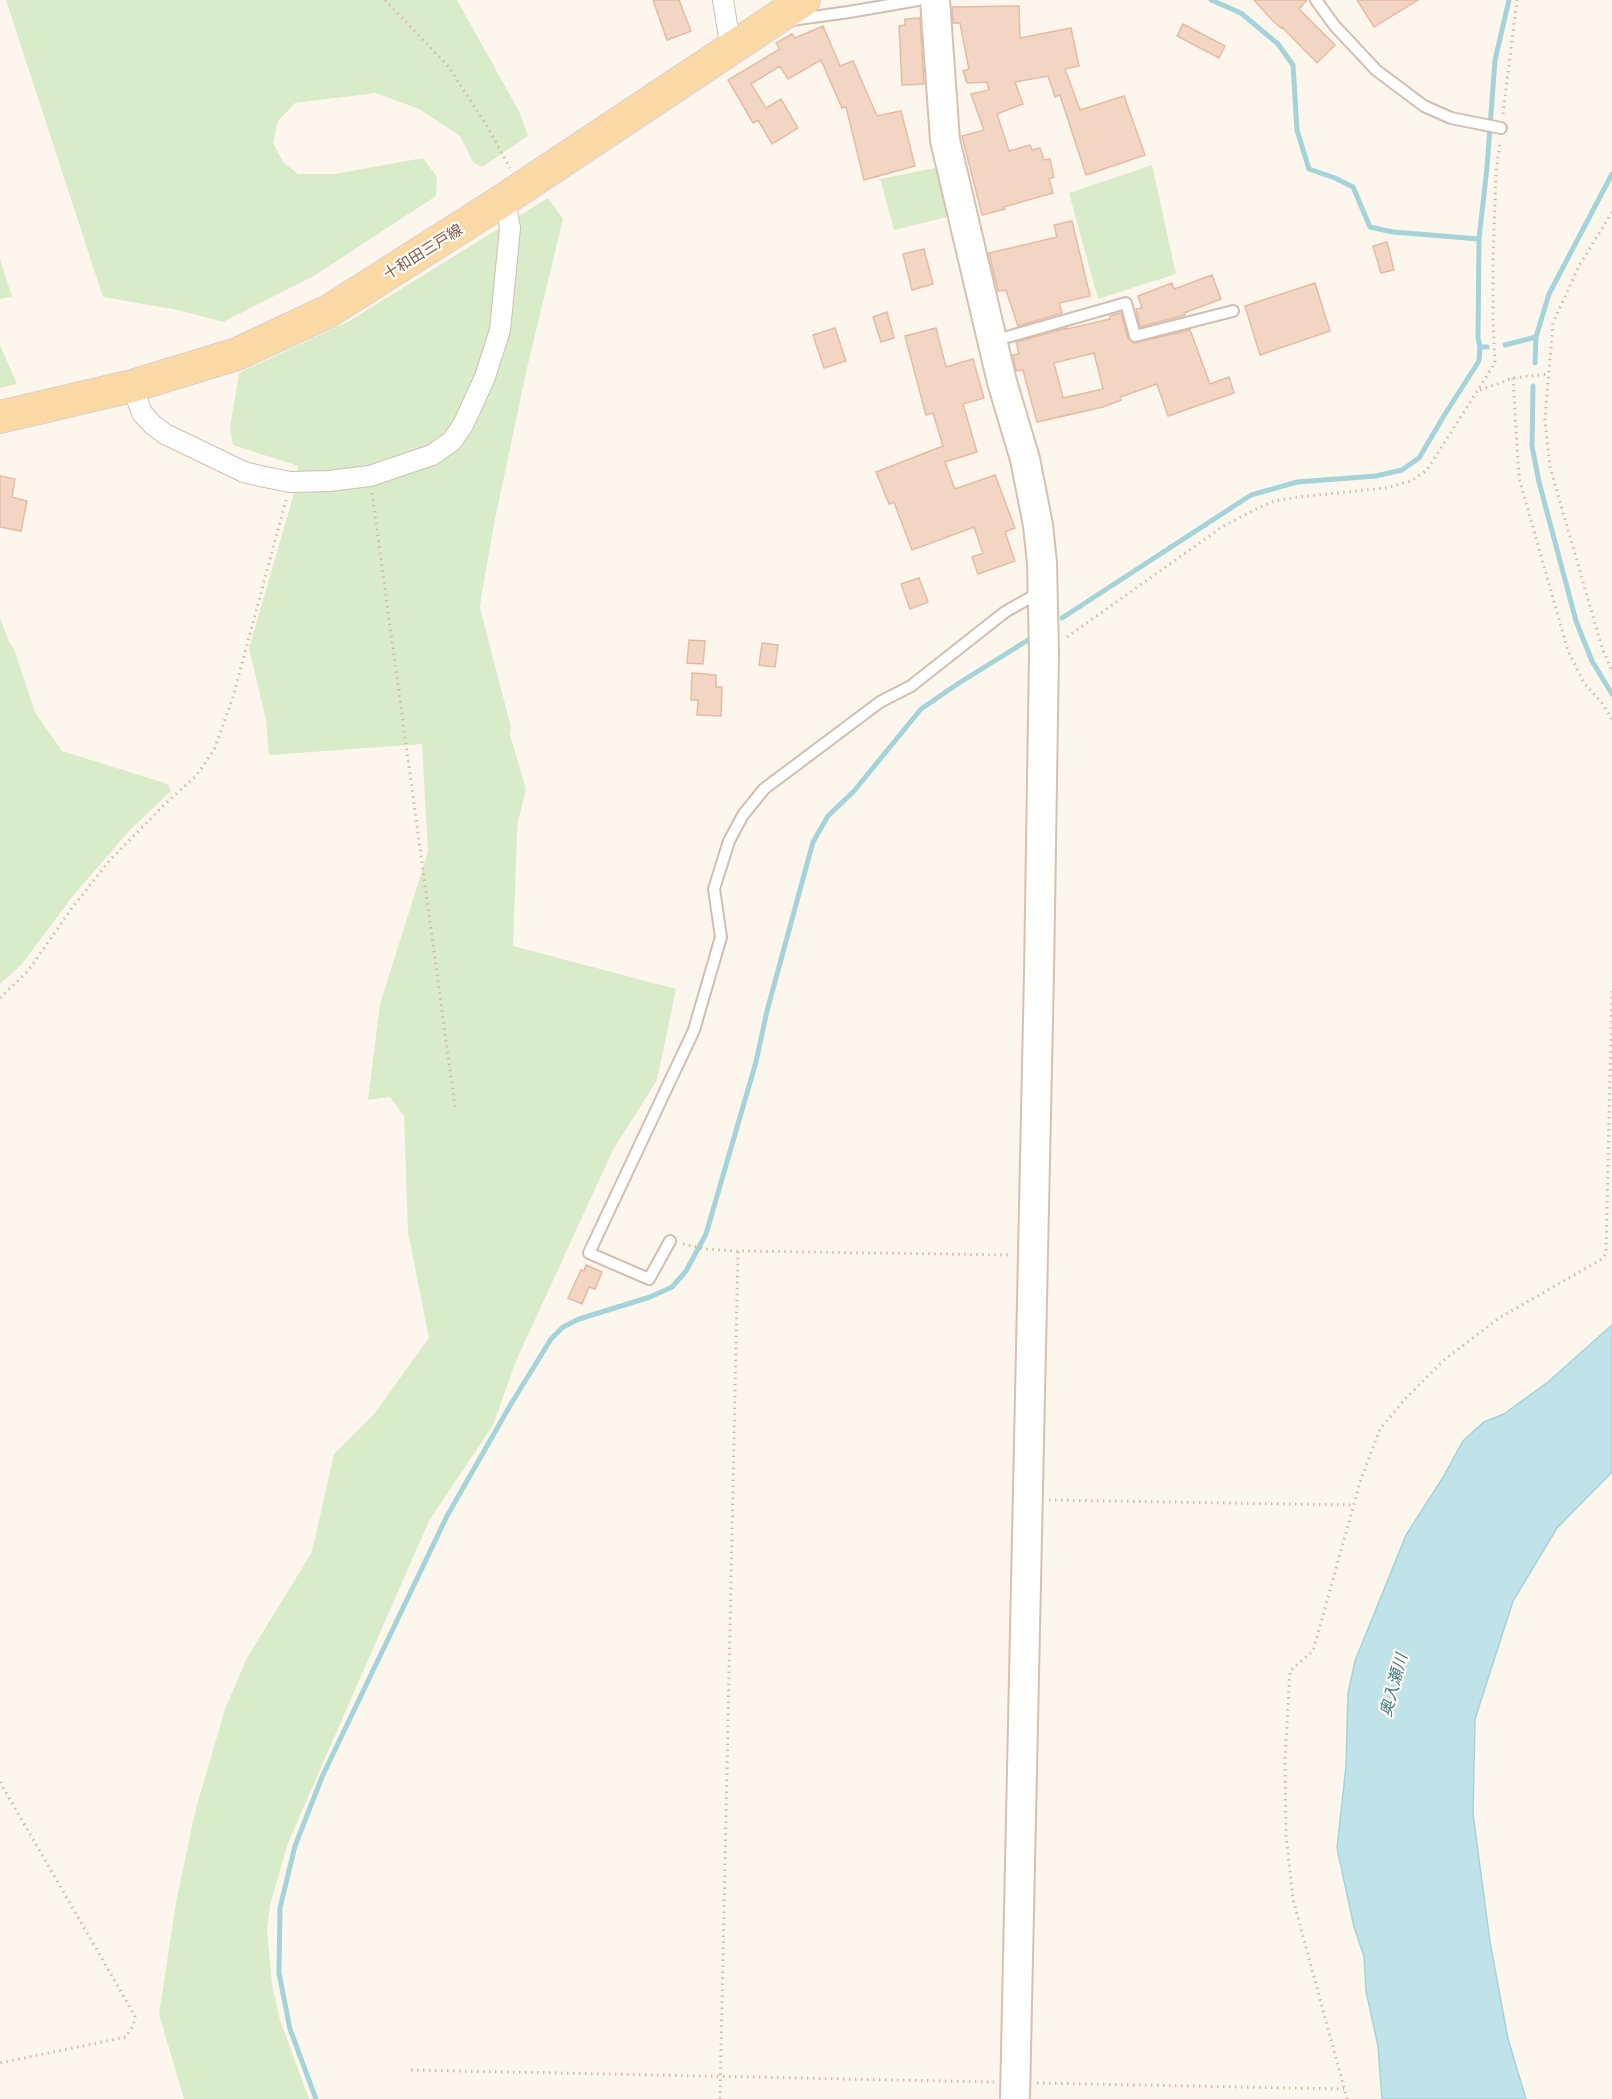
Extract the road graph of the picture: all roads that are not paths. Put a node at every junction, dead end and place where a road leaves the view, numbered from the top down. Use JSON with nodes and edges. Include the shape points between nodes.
{"nodes":[{"id":1,"x":723,"y":0,"type":"edge"},
{"id":2,"x":804,"y":0,"type":"edge"},
{"id":3,"x":918,"y":0,"type":"edge"},
{"id":4,"x":935,"y":0,"type":"edge"},
{"id":5,"x":1316,"y":0,"type":"edge"},
{"id":6,"x":770,"y":23,"type":"junction"},
{"id":7,"x":730,"y":50,"type":"junction"},
{"id":8,"x":1498,"y":127,"type":"road end"},
{"id":9,"x":513,"y":193,"type":"junction"},
{"id":10,"x":1233,"y":311,"type":"dead end"},
{"id":11,"x":992,"y":341,"type":"junction"},
{"id":12,"x":132,"y":387,"type":"junction"},
{"id":13,"x":0,"y":417,"type":"edge"},
{"id":14,"x":1043,"y":591,"type":"junction"},
{"id":15,"x":670,"y":1241,"type":"dead end"},
{"id":16,"x":1015,"y":2091,"type":"edge"}],
"edges":[{"from":1,"to":7,"type":"street"},
{"from":2,"to":6,"type":"main road","name":"十和田三戸線"},
{"from":3,"to":6,"type":"lane"},
{"from":4,"to":11,"type":"street","via":[[945,140]]},
{"from":5,"to":8,"type":"lane","via":[[1376,70],[1424,106],[1451,118]]},
{"from":6,"to":7,"type":"main road","name":"十和田三戸線"},
{"from":7,"to":9,"type":"main road","name":"十和田三戸線"},
{"from":9,"to":12,"type":"main road","name":"十和田三戸線","via":[[329,311],[237,354]]},
{"from":9,"to":12,"type":"street","via":[[500,330],[485,377],[463,425],[452,441],[432,456],[370,476],[329,481],[290,482],[244,472],[153,425],[142,413]]},
{"from":10,"to":11,"type":"lane","via":[[1135,336],[1126,303]]},
{"from":11,"to":14,"type":"street","via":[[1027,470],[1038,525]]},
{"from":12,"to":13,"type":"main road","name":"十和田三戸線"},
{"from":14,"to":15,"type":"lane","via":[[1005,612],[912,686],[880,702],[764,789],[743,815],[729,841],[714,889],[721,937],[694,1030],[589,1253],[649,1278]]},
{"from":14,"to":16,"type":"street","via":[[1034,1256]]}]}
